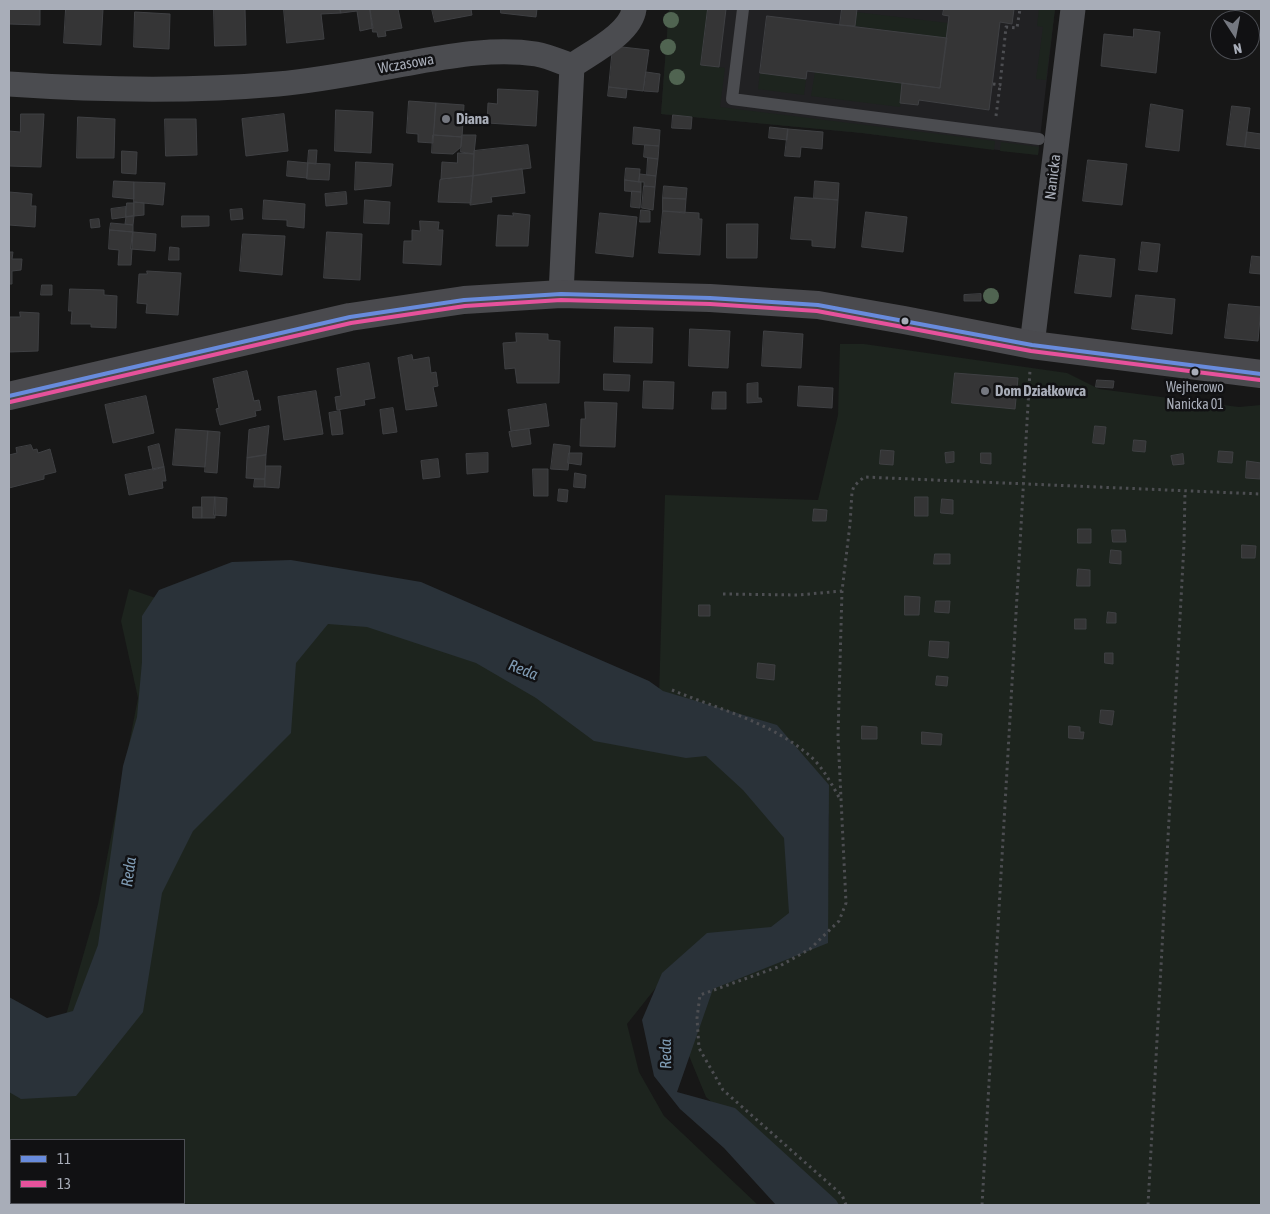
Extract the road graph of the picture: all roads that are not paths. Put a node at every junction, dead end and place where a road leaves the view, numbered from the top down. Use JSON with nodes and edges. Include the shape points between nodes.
{"nodes":[{"id":1,"x":634,"y":9,"type":"edge"},
{"id":2,"x":743,"y":9,"type":"edge"},
{"id":3,"x":1073,"y":9,"type":"edge"},
{"id":4,"x":572,"y":66,"type":"junction"},
{"id":5,"x":9,"y":84,"type":"edge"},
{"id":6,"x":1039,"y":139,"type":"dead end"},
{"id":7,"x":561,"y":294,"type":"junction"},
{"id":8,"x":1032,"y":345,"type":"junction"},
{"id":9,"x":1261,"y":374,"type":"edge"},
{"id":10,"x":9,"y":396,"type":"edge"}],
"edges":[{"from":1,"to":4,"type":"street","via":[[633,17],[621,32]]},
{"from":2,"to":6,"type":"lane","via":[[732,98]]},
{"from":3,"to":8,"type":"street","name":"Nanicka"},
{"from":4,"to":5,"type":"street","name":"Wczasowa","via":[[538,54],[502,51],[448,56],[316,80],[253,86],[163,89]]},
{"from":4,"to":7,"type":"street"},
{"from":7,"to":8,"type":"main road","via":[[710,298],[818,306]]},
{"from":7,"to":10,"type":"main road","via":[[464,300],[350,317]]},
{"from":8,"to":9,"type":"main road"}]}
